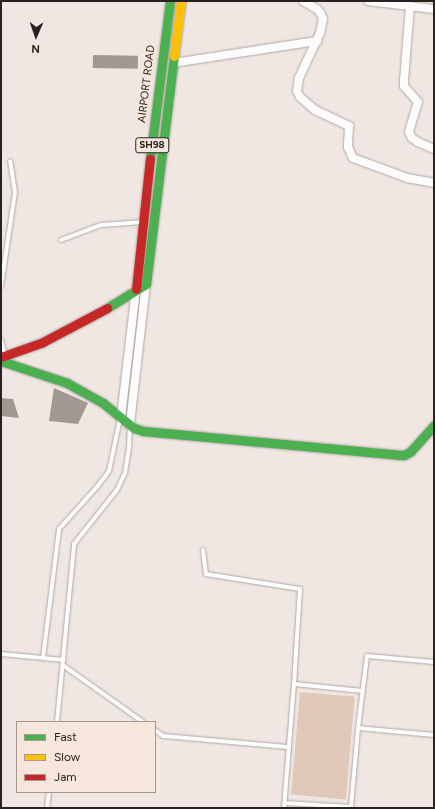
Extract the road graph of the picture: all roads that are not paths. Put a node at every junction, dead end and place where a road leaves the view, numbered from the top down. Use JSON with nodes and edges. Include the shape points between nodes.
{"nodes":[{"id":1,"x":170,"y":1,"type":"edge"},
{"id":2,"x":181,"y":1,"type":"edge"},
{"id":3,"x":303,"y":1,"type":"edge"},
{"id":4,"x":368,"y":1,"type":"edge"},
{"id":5,"x":410,"y":6,"type":"junction"},
{"id":6,"x":434,"y":8,"type":"edge"},
{"id":7,"x":316,"y":41,"type":"junction"},
{"id":8,"x":173,"y":63,"type":"junction"},
{"id":9,"x":434,"y":149,"type":"edge"},
{"id":10,"x":10,"y":161,"type":"dead end"},
{"id":11,"x":434,"y":183,"type":"edge"},
{"id":12,"x":142,"y":222,"type":"junction"},
{"id":13,"x":61,"y":240,"type":"dead end"},
{"id":14,"x":146,"y":284,"type":"junction"},
{"id":15,"x":1,"y":286,"type":"edge"},
{"id":16,"x":136,"y":289,"type":"junction"},
{"id":17,"x":1,"y":340,"type":"edge"},
{"id":18,"x":2,"y":358,"type":"edge"},
{"id":19,"x":121,"y":417,"type":"junction"},
{"id":20,"x":130,"y":424,"type":"junction"},
{"id":21,"x":434,"y":425,"type":"edge"},
{"id":22,"x":203,"y":550,"type":"dead end"},
{"id":23,"x":1,"y":654,"type":"edge"},
{"id":24,"x":43,"y":658,"type":"junction"},
{"id":25,"x":64,"y":660,"type":"junction"},
{"id":26,"x":434,"y":662,"type":"edge"},
{"id":27,"x":64,"y":666,"type":"junction"},
{"id":28,"x":294,"y":684,"type":"junction"},
{"id":29,"x":363,"y":692,"type":"junction"},
{"id":30,"x":57,"y":721,"type":"edge"},
{"id":31,"x":142,"y":721,"type":"edge"},
{"id":32,"x":358,"y":728,"type":"junction"},
{"id":33,"x":156,"y":731,"type":"edge"},
{"id":34,"x":434,"y":735,"type":"edge"},
{"id":35,"x":289,"y":747,"type":"junction"},
{"id":36,"x":49,"y":793,"type":"edge"},
{"id":37,"x":285,"y":802,"type":"junction"},
{"id":38,"x":47,"y":808,"type":"edge"},
{"id":39,"x":284,"y":808,"type":"edge"}],
"edges":[{"from":1,"to":12,"type":"main road","name":"AIRPORT ROAD","number":"SH98"},
{"from":2,"to":8,"type":"main road","number":"SH98"},
{"from":3,"to":7,"type":"street","via":[[317,10],[323,19]]},
{"from":4,"to":5,"type":"street"},
{"from":5,"to":6,"type":"street"},
{"from":5,"to":9,"type":"street","via":[[404,80],[408,92],[418,102],[409,132],[412,138]]},
{"from":7,"to":8,"type":"street"},
{"from":7,"to":11,"type":"street","via":[[299,78],[297,91],[300,97],[315,110],[349,126],[348,147],[354,158],[407,178]]},
{"from":8,"to":14,"type":"main road","number":"SH98"},
{"from":10,"to":15,"type":"lane","via":[[15,197]]},
{"from":12,"to":13,"type":"lane","via":[[109,224]]},
{"from":12,"to":16,"type":"main road","name":"AIRPORT ROAD","number":"SH98"},
{"from":14,"to":16,"type":"main road"},
{"from":14,"to":20,"type":"street"},
{"from":16,"to":18,"type":"main road","via":[[41,343]]},
{"from":16,"to":19,"type":"street"},
{"from":17,"to":18,"type":"lane"},
{"from":18,"to":19,"type":"main road","via":[[67,383],[103,403]]},
{"from":19,"to":20,"type":"main road"},
{"from":19,"to":24,"type":"lane","via":[[109,471],[59,528]]},
{"from":20,"to":21,"type":"main road","via":[[144,431],[404,455],[410,452]]},
{"from":20,"to":25,"type":"lane","via":[[130,449],[126,472],[117,490],[74,544]]},
{"from":22,"to":28,"type":"lane","via":[[206,574],[300,589]]},
{"from":23,"to":24,"type":"lane"},
{"from":24,"to":25,"type":"lane"},
{"from":25,"to":27,"type":"lane"},
{"from":26,"to":29,"type":"lane","via":[[367,656]]},
{"from":27,"to":30,"type":"lane"},
{"from":27,"to":31,"type":"lane"},
{"from":28,"to":29,"type":"lane"},
{"from":28,"to":35,"type":"lane"},
{"from":29,"to":32,"type":"lane"},
{"from":32,"to":34,"type":"lane"},
{"from":32,"to":37,"type":"lane","via":[[351,807]]},
{"from":33,"to":35,"type":"lane","via":[[163,736]]},
{"from":35,"to":37,"type":"lane"},
{"from":36,"to":38,"type":"lane"},
{"from":37,"to":39,"type":"lane"}]}
